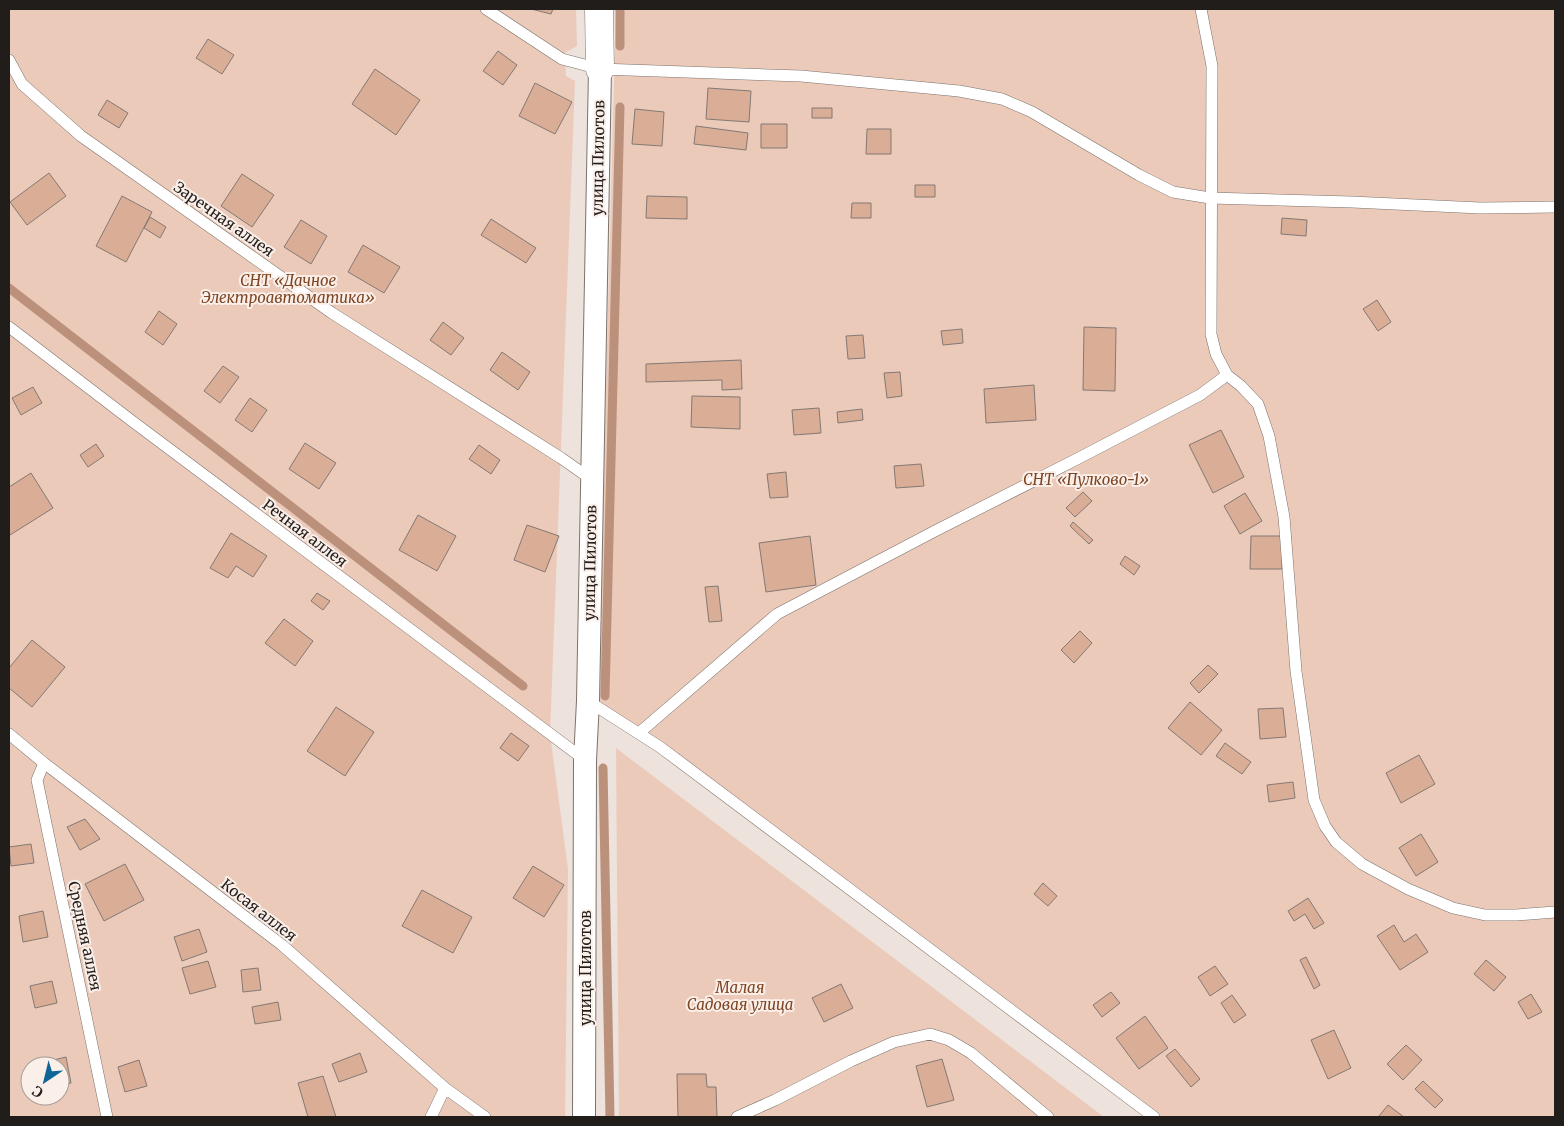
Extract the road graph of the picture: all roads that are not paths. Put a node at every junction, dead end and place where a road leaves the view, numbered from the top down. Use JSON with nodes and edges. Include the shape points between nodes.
{"nodes":[{"id":1,"x":486,"y":9,"type":"edge"},
{"id":2,"x":599,"y":9,"type":"edge"},
{"id":3,"x":1201,"y":9,"type":"edge"},
{"id":4,"x":9,"y":60,"type":"edge"},
{"id":5,"x":600,"y":69,"type":"junction"},
{"id":6,"x":1210,"y":198,"type":"junction"},
{"id":7,"x":1555,"y":207,"type":"edge"},
{"id":8,"x":9,"y":327,"type":"edge"},
{"id":9,"x":1227,"y":375,"type":"junction"},
{"id":10,"x":591,"y":479,"type":"junction"},
{"id":11,"x":588,"y":700,"type":"junction"},
{"id":12,"x":639,"y":733,"type":"junction"},
{"id":13,"x":9,"y":734,"type":"edge"},
{"id":14,"x":585,"y":760,"type":"junction"},
{"id":15,"x":44,"y":763,"type":"junction"},
{"id":16,"x":1555,"y":912,"type":"edge"},
{"id":17,"x":445,"y":1088,"type":"junction"},
{"id":18,"x":107,"y":1117,"type":"edge"},
{"id":19,"x":431,"y":1117,"type":"edge"},
{"id":20,"x":485,"y":1117,"type":"edge"},
{"id":21,"x":584,"y":1117,"type":"edge"},
{"id":22,"x":737,"y":1117,"type":"edge"},
{"id":23,"x":1048,"y":1117,"type":"edge"},
{"id":24,"x":1154,"y":1117,"type":"edge"}],
"edges":[{"from":1,"to":5,"type":"lane","via":[[562,60]]},
{"from":2,"to":5,"type":"street","name":"улица Пилотов"},
{"from":3,"to":6,"type":"lane","via":[[1212,66]]},
{"from":4,"to":10,"type":"lane","name":"Заречная аллея","via":[[22,84],[81,136],[332,314]]},
{"from":5,"to":6,"type":"lane","via":[[801,76],[1002,98],[1173,192]]},
{"from":5,"to":10,"type":"street","name":"улица Пилотов"},
{"from":6,"to":7,"type":"lane","via":[[1480,208]]},
{"from":6,"to":9,"type":"lane","via":[[1211,334],[1216,354]]},
{"from":8,"to":14,"type":"lane","name":"Речная аллея"},
{"from":9,"to":12,"type":"lane","via":[[1200,395],[777,614]]},
{"from":9,"to":16,"type":"lane","via":[[1258,404],[1269,436],[1284,517],[1296,671],[1314,800],[1325,826],[1336,842],[1362,864],[1453,908],[1485,915]]},
{"from":10,"to":11,"type":"street","name":"улица Пилотов"},
{"from":11,"to":12,"type":"lane"},
{"from":11,"to":14,"type":"street","name":"улица Пилотов"},
{"from":12,"to":24,"type":"lane"},
{"from":13,"to":15,"type":"lane","name":"Косая аллея"},
{"from":14,"to":21,"type":"street","name":"улица Пилотов"},
{"from":15,"to":17,"type":"lane","name":"Косая аллея","via":[[282,945]]},
{"from":15,"to":18,"type":"lane","name":"Средняя аллея","via":[[36,780]]},
{"from":17,"to":19,"type":"lane"},
{"from":17,"to":20,"type":"lane","name":"Косая аллея"},
{"from":22,"to":23,"type":"lane","via":[[894,1042],[930,1034],[949,1040],[971,1053]]}]}
